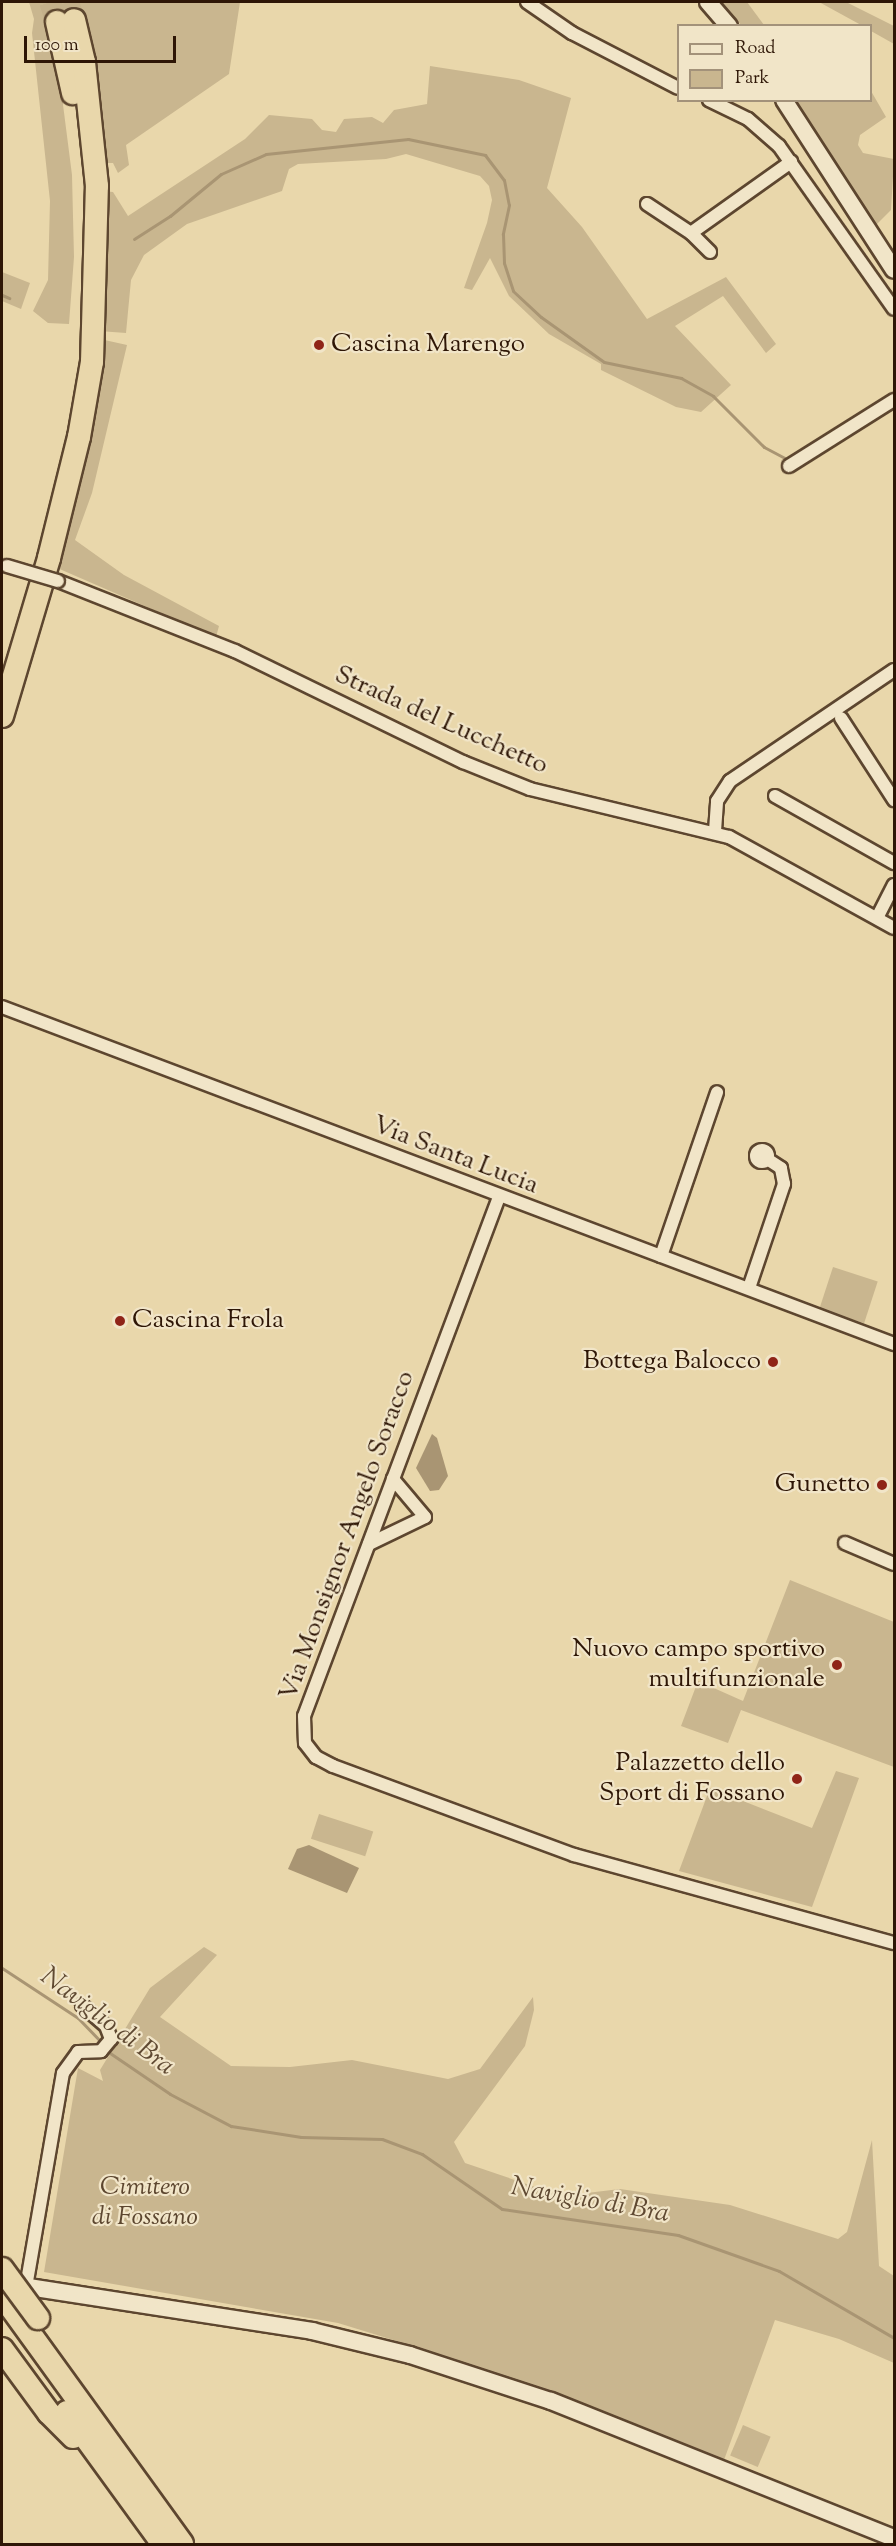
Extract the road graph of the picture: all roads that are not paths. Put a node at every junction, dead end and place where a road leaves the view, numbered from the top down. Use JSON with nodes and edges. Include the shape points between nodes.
{"nodes":[{"id":1,"x":527,"y":2,"type":"edge"},
{"id":2,"x":708,"y":2,"type":"edge"},
{"id":3,"x":727,"y":24,"type":"edge"},
{"id":4,"x":677,"y":87,"type":"edge"},
{"id":5,"x":713,"y":102,"type":"edge"},
{"id":6,"x":785,"y":102,"type":"edge"},
{"id":7,"x":791,"y":162,"type":"junction"},
{"id":8,"x":647,"y":204,"type":"dead end"},
{"id":9,"x":691,"y":232,"type":"junction"},
{"id":10,"x":710,"y":252,"type":"dead end"},
{"id":11,"x":894,"y":270,"type":"edge"},
{"id":12,"x":894,"y":309,"type":"edge"},
{"id":13,"x":894,"y":400,"type":"edge"},
{"id":14,"x":789,"y":466,"type":"dead end"},
{"id":15,"x":4,"y":565,"type":"edge"},
{"id":16,"x":2,"y":668,"type":"edge"},
{"id":17,"x":894,"y":672,"type":"edge"},
{"id":18,"x":2,"y":716,"type":"edge"},
{"id":19,"x":841,"y":718,"type":"dead end"},
{"id":20,"x":775,"y":796,"type":"dead end"},
{"id":21,"x":894,"y":800,"type":"edge"},
{"id":22,"x":715,"y":831,"type":"junction"},
{"id":23,"x":894,"y":863,"type":"edge"},
{"id":24,"x":894,"y":885,"type":"edge"},
{"id":25,"x":878,"y":918,"type":"junction"},
{"id":26,"x":894,"y":928,"type":"edge"},
{"id":27,"x":2,"y":1007,"type":"edge"},
{"id":28,"x":717,"y":1092,"type":"dead end"},
{"id":29,"x":767,"y":1159,"type":"dead end"},
{"id":30,"x":499,"y":1197,"type":"junction"},
{"id":31,"x":661,"y":1256,"type":"junction"},
{"id":32,"x":749,"y":1288,"type":"junction"},
{"id":33,"x":894,"y":1344,"type":"edge"},
{"id":34,"x":393,"y":1479,"type":"junction"},
{"id":35,"x":845,"y":1543,"type":"dead end"},
{"id":36,"x":369,"y":1544,"type":"junction"},
{"id":37,"x":894,"y":1564,"type":"edge"},
{"id":38,"x":894,"y":1942,"type":"edge"},
{"id":39,"x":82,"y":2005,"type":"dead end"},
{"id":40,"x":2,"y":2269,"type":"edge"},
{"id":41,"x":2,"y":2283,"type":"edge"},
{"id":42,"x":26,"y":2287,"type":"junction"},
{"id":43,"x":2,"y":2295,"type":"edge"},
{"id":44,"x":2,"y":2320,"type":"edge"},
{"id":45,"x":2,"y":2349,"type":"edge"},
{"id":46,"x":126,"y":2480,"type":"junction"},
{"id":47,"x":894,"y":2538,"type":"edge"},
{"id":48,"x":163,"y":2544,"type":"edge"},
{"id":49,"x":182,"y":2544,"type":"edge"}],
"edges":[{"from":1,"to":4,"type":"street","via":[[572,33]]},
{"from":2,"to":3,"type":"main road"},
{"from":5,"to":7,"type":"street","via":[[757,125]]},
{"from":6,"to":11,"type":"main road"},
{"from":7,"to":9,"type":"street"},
{"from":7,"to":12,"type":"street"},
{"from":8,"to":9,"type":"street"},
{"from":9,"to":10,"type":"street"},
{"from":13,"to":14,"type":"street"},
{"from":15,"to":22,"type":"street","name":"Strada del Lucchetto","bridge":true,"via":[[58,581],[235,651],[530,789],[594,807]]},
{"from":16,"to":18,"type":"highway","via":[[66,442],[84,306],[85,185],[65,21],[84,62],[97,186],[92,362],[79,437],[52,547]]},
{"from":17,"to":22,"type":"street","via":[[730,781],[717,801]]},
{"from":19,"to":21,"type":"street"},
{"from":20,"to":23,"type":"street"},
{"from":22,"to":25,"type":"street","name":"Strada del Lucchetto"},
{"from":24,"to":25,"type":"street"},
{"from":25,"to":26,"type":"street","name":"Strada del Lucchetto"},
{"from":27,"to":30,"type":"street","name":"Via Santa Lucia"},
{"from":28,"to":31,"type":"street"},
{"from":29,"to":32,"type":"street","via":[[781,1168],[784,1184]]},
{"from":30,"to":31,"type":"street","name":"Via Santa Lucia"},
{"from":30,"to":34,"type":"street","name":"Via Monsignor Angelo Soracco"},
{"from":31,"to":32,"type":"street","name":"Via Santa Lucia"},
{"from":32,"to":33,"type":"street","name":"Via Santa Lucia"},
{"from":34,"to":36,"type":"street","name":"Via Monsignor Angelo Soracco"},
{"from":34,"to":36,"type":"street","via":[[425,1517]]},
{"from":35,"to":37,"type":"street"},
{"from":36,"to":38,"type":"street","name":"Via Monsignor Angelo Soracco","via":[[304,1716],[305,1743],[316,1757],[574,1855]]},
{"from":39,"to":42,"type":"street","via":[[106,2026],[111,2039],[101,2051],[78,2052],[63,2073]]},
{"from":40,"to":46,"type":"highway","bridge":true,"via":[[38,2318]]},
{"from":41,"to":42,"type":"main road"},
{"from":42,"to":47,"type":"main road","via":[[312,2331],[421,2358],[551,2400]]},
{"from":43,"to":46,"type":"highway"},
{"from":44,"to":46,"type":"highway","via":[[42,2377]]},
{"from":45,"to":46,"type":"highway","via":[[49,2413]]},
{"from":46,"to":48,"type":"highway"},
{"from":46,"to":49,"type":"highway"}]}
